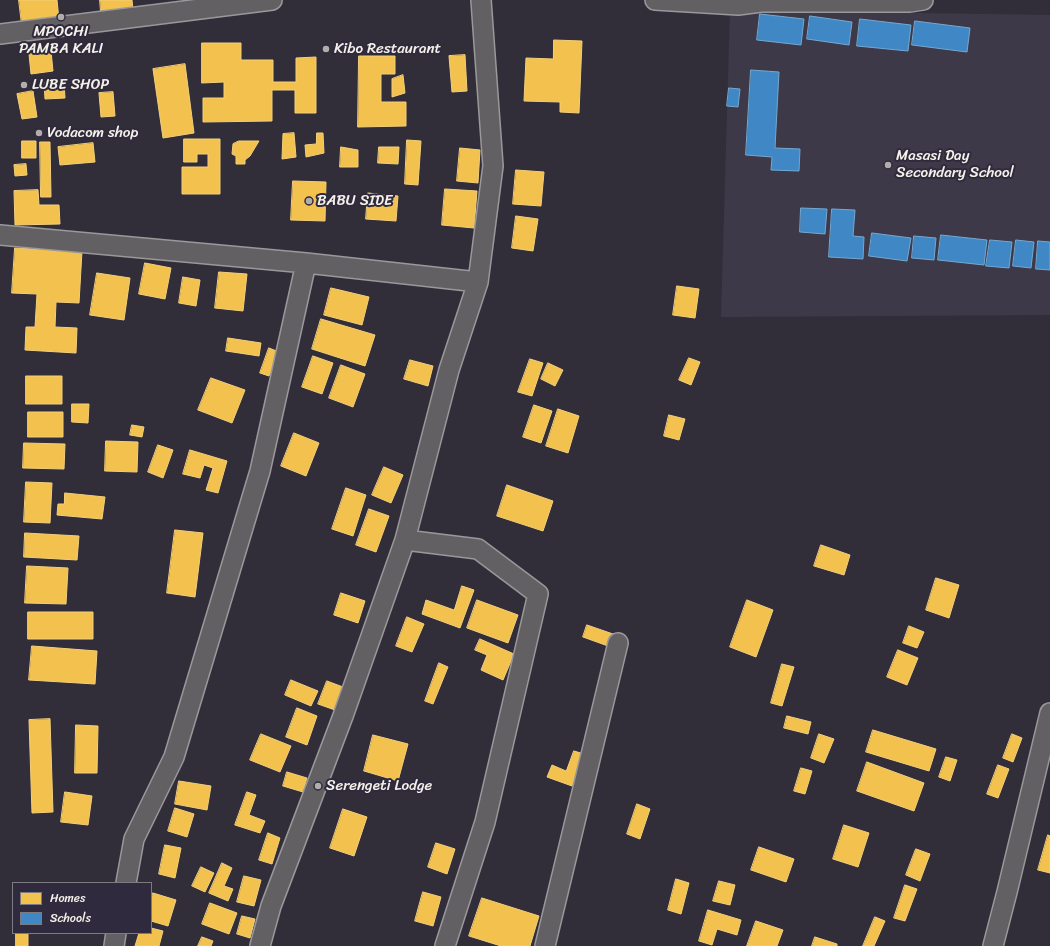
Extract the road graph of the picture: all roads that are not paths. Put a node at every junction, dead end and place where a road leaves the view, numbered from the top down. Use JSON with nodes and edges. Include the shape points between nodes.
{"nodes":[{"id":1,"x":272,"y":0,"type":"edge"},
{"id":2,"x":481,"y":0,"type":"edge"},
{"id":3,"x":655,"y":0,"type":"edge"},
{"id":4,"x":923,"y":0,"type":"edge"},
{"id":5,"x":762,"y":1,"type":"edge"},
{"id":6,"x":142,"y":9,"type":"edge"},
{"id":7,"x":0,"y":34,"type":"edge"},
{"id":8,"x":0,"y":235,"type":"edge"},
{"id":9,"x":306,"y":263,"type":"junction"},
{"id":10,"x":478,"y":282,"type":"junction"},
{"id":11,"x":405,"y":540,"type":"junction"},
{"id":12,"x":618,"y":643,"type":"dead end"},
{"id":13,"x":1050,"y":713,"type":"edge"},
{"id":14,"x":126,"y":882,"type":"edge"},
{"id":15,"x":116,"y":934,"type":"edge"},
{"id":16,"x":114,"y":946,"type":"edge"},
{"id":17,"x":260,"y":946,"type":"edge"},
{"id":18,"x":445,"y":946,"type":"edge"},
{"id":19,"x":545,"y":946,"type":"edge"},
{"id":20,"x":993,"y":946,"type":"edge"}],
"edges":[{"from":1,"to":6,"type":"street"},
{"from":2,"to":10,"type":"street","via":[[493,166]]},
{"from":3,"to":5,"type":"street","via":[[738,6]]},
{"from":4,"to":5,"type":"street"},
{"from":6,"to":7,"type":"street"},
{"from":8,"to":9,"type":"street"},
{"from":9,"to":10,"type":"street"},
{"from":9,"to":14,"type":"street","via":[[260,471],[174,757],[134,839]]},
{"from":10,"to":11,"type":"street","via":[[449,370]]},
{"from":11,"to":17,"type":"street","via":[[343,716],[271,906]]},
{"from":11,"to":18,"type":"street","via":[[478,549],[538,594],[485,822]]},
{"from":12,"to":19,"type":"street"},
{"from":13,"to":20,"type":"street"},
{"from":15,"to":16,"type":"street"}]}
